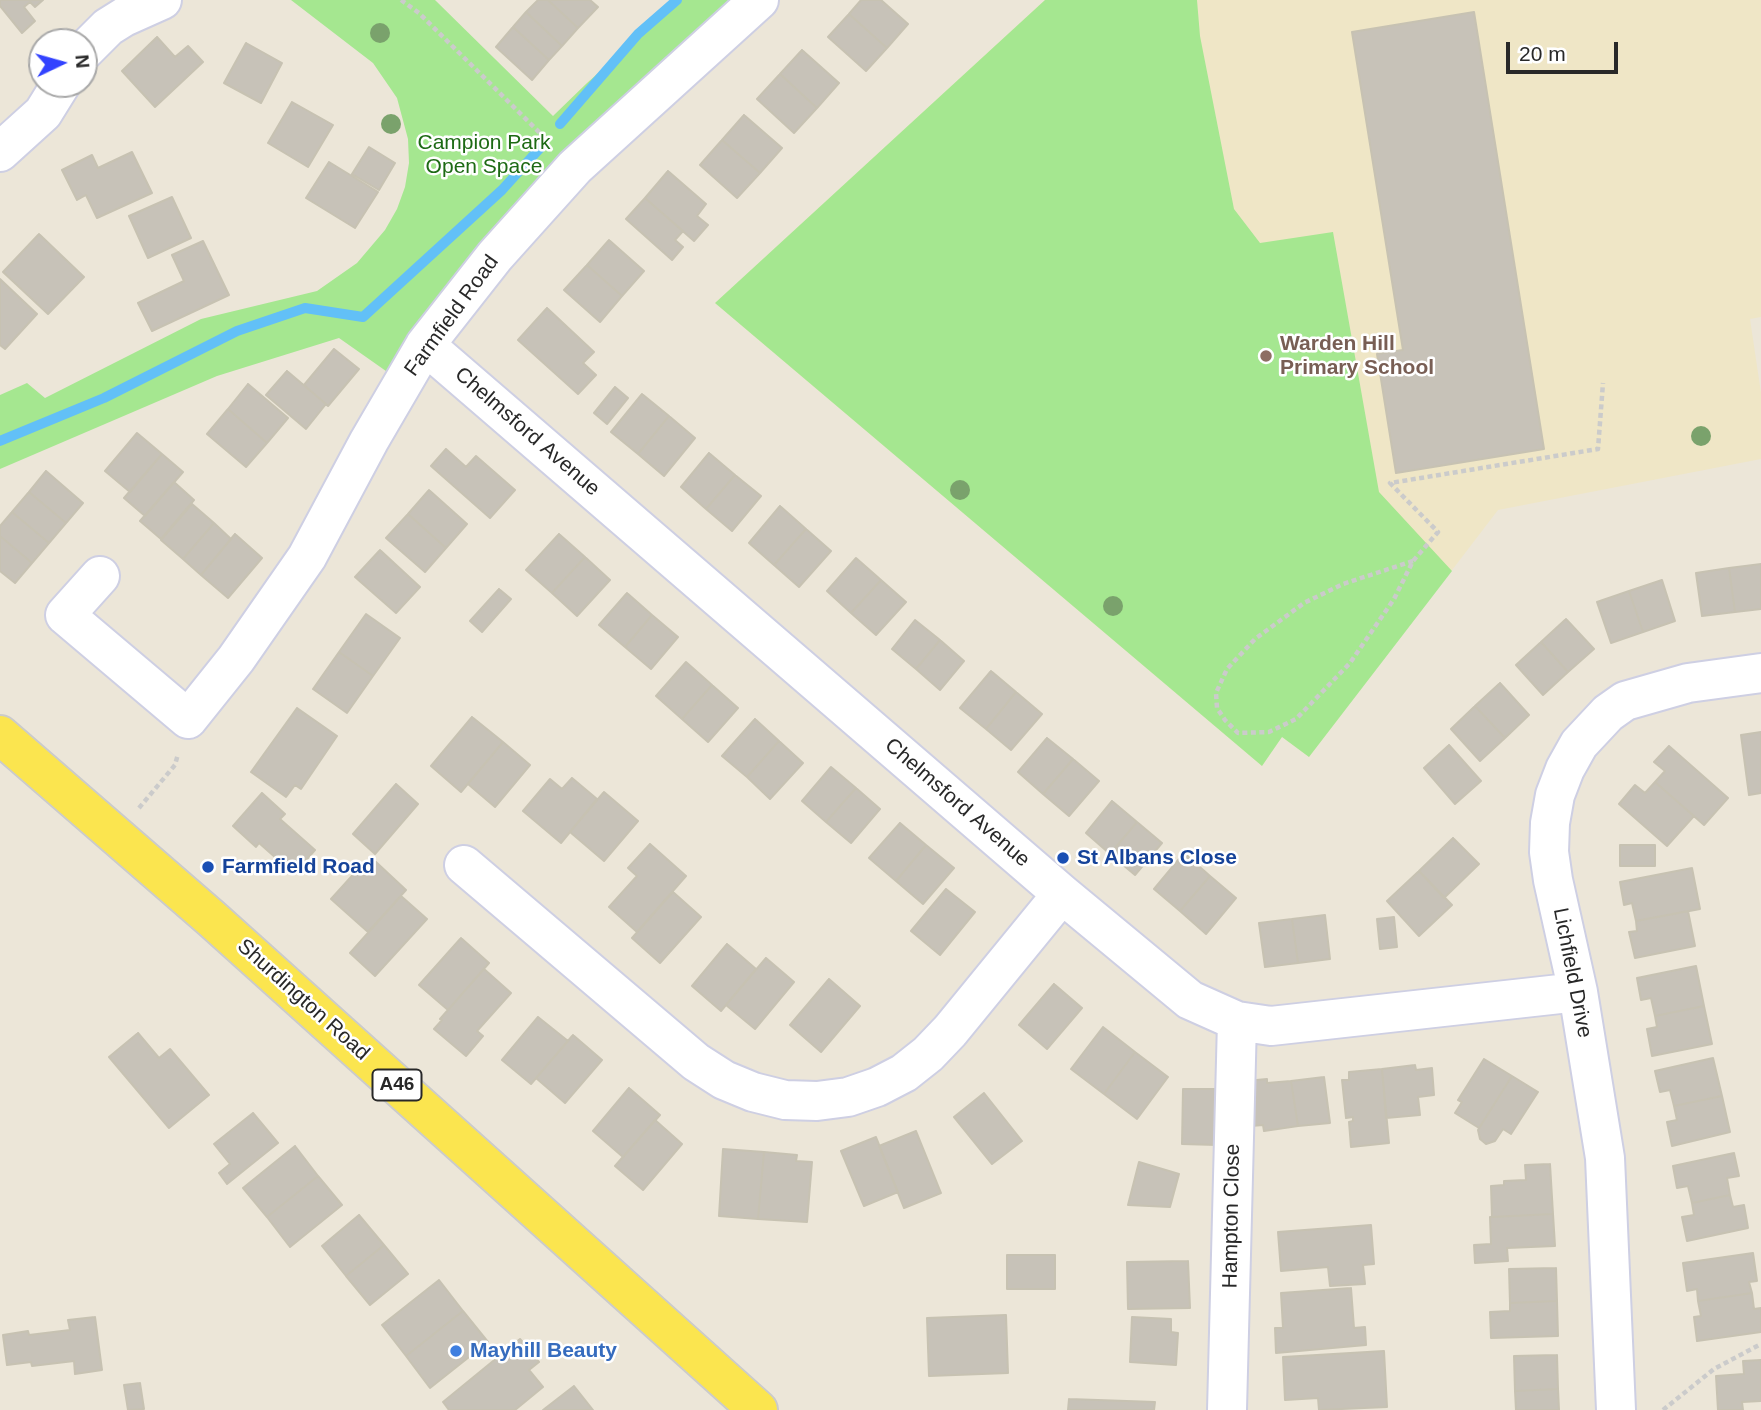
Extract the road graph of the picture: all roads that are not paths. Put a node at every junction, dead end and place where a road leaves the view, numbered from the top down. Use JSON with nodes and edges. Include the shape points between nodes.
{"nodes":[{"id":1,"x":162,"y":0,"type":"edge"},
{"id":2,"x":759,"y":0,"type":"edge"},
{"id":3,"x":98,"y":37,"type":"edge"},
{"id":4,"x":52,"y":98,"type":"edge"},
{"id":5,"x":0,"y":152,"type":"edge"},
{"id":6,"x":425,"y":345,"type":"junction"},
{"id":7,"x":100,"y":576,"type":"dead end"},
{"id":8,"x":1761,"y":673,"type":"edge"},
{"id":9,"x":0,"y":735,"type":"edge"},
{"id":10,"x":464,"y":865,"type":"dead end"},
{"id":11,"x":1062,"y":894,"type":"junction"},
{"id":12,"x":1578,"y":992,"type":"junction"},
{"id":13,"x":1237,"y":1021,"type":"junction"},
{"id":14,"x":758,"y":1410,"type":"edge"},
{"id":15,"x":1227,"y":1410,"type":"edge"},
{"id":16,"x":1616,"y":1410,"type":"edge"}],
"edges":[{"from":1,"to":3,"type":"street","via":[[124,17]]},
{"from":2,"to":6,"type":"street","name":"Farmfield Road","via":[[575,167],[495,256]]},
{"from":4,"to":5,"type":"street","via":[[43,113]]},
{"from":6,"to":7,"type":"street","name":"Farmfield Road","via":[[307,557],[188,719],[65,615]]},
{"from":6,"to":11,"type":"street","name":"Chelmsford Avenue"},
{"from":8,"to":12,"type":"street","name":"Lichfield Drive","via":[[1688,683],[1625,701],[1579,744],[1555,795],[1549,852]]},
{"from":9,"to":14,"type":"main road","name":"Shurdington Road","number":"A46","via":[[233,937]]},
{"from":10,"to":11,"type":"street","via":[[696,1062],[724,1080],[785,1100],[848,1097],[904,1073],[950,1031]]},
{"from":11,"to":13,"type":"street","name":"Chelmsford Avenue","via":[[1190,1000]]},
{"from":12,"to":13,"type":"street","name":"Chelmsford Avenue","via":[[1271,1026]]},
{"from":12,"to":16,"type":"street","name":"Lichfield Drive","via":[[1605,1158]]},
{"from":13,"to":15,"type":"street","name":"Hampton Close"}]}
